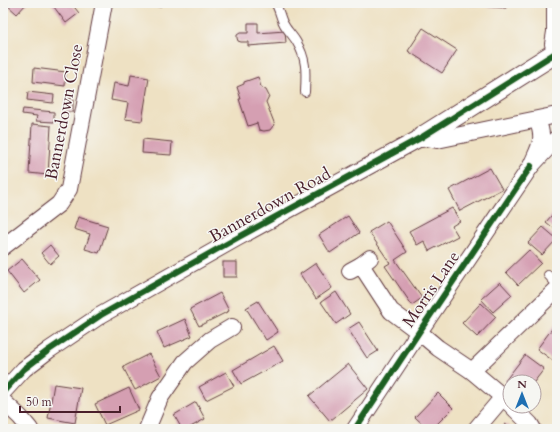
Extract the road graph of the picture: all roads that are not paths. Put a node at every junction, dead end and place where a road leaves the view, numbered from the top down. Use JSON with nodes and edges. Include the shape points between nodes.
{"nodes":[{"id":1,"x":104,"y":3,"type":"edge"},
{"id":2,"x":275,"y":3,"type":"edge"},
{"id":3,"x":555,"y":7,"type":"edge"},
{"id":4,"x":557,"y":52,"type":"edge"},
{"id":5,"x":305,"y":92,"type":"dead end"},
{"id":6,"x":557,"y":115,"type":"edge"},
{"id":7,"x":537,"y":120,"type":"junction"},
{"id":8,"x":422,"y":137,"type":"junction"},
{"id":9,"x":557,"y":138,"type":"edge"},
{"id":10,"x":531,"y":166,"type":"junction"},
{"id":11,"x":3,"y":247,"type":"edge"},
{"id":12,"x":360,"y":264,"type":"dead end"},
{"id":13,"x":548,"y":275,"type":"dead end"},
{"id":14,"x":557,"y":285,"type":"edge"},
{"id":15,"x":557,"y":289,"type":"edge"},
{"id":16,"x":232,"y":327,"type":"dead end"},
{"id":17,"x":419,"y":332,"type":"junction"},
{"id":18,"x":472,"y":371,"type":"junction"},
{"id":19,"x":3,"y":392,"type":"edge"},
{"id":20,"x":502,"y":397,"type":"edge"},
{"id":21,"x":3,"y":401,"type":"edge"},
{"id":22,"x":502,"y":407,"type":"edge"},
{"id":23,"x":520,"y":414,"type":"edge"},
{"id":24,"x":30,"y":429,"type":"edge"},
{"id":25,"x":147,"y":429,"type":"edge"},
{"id":26,"x":355,"y":429,"type":"edge"},
{"id":27,"x":476,"y":429,"type":"edge"},
{"id":28,"x":533,"y":429,"type":"edge"}],
"edges":[{"from":1,"to":11,"type":"street","name":"Bannerdown Close","via":[[70,189],[59,204]]},
{"from":2,"to":5,"type":"lane","via":[[284,26],[303,55],[306,72]]},
{"from":3,"to":4,"type":"street","via":[[553,44]]},
{"from":4,"to":8,"type":"street","name":"Bannerdown Road"},
{"from":6,"to":7,"type":"street"},
{"from":7,"to":8,"type":"street","via":[[437,140]]},
{"from":7,"to":10,"type":"street","name":"Morris Lane","via":[[541,141]]},
{"from":8,"to":19,"type":"street","name":"Bannerdown Road","via":[[101,315],[24,369]]},
{"from":9,"to":10,"type":"street","name":"Morris Lane"},
{"from":10,"to":17,"type":"street","name":"Morris Lane"},
{"from":12,"to":17,"type":"street","via":[[391,311]]},
{"from":13,"to":14,"type":"lane"},
{"from":15,"to":18,"type":"street"},
{"from":16,"to":25,"type":"street","via":[[210,340],[185,362],[160,398]]},
{"from":17,"to":18,"type":"street"},
{"from":17,"to":26,"type":"street","name":"Morris Lane"},
{"from":18,"to":20,"type":"street"},
{"from":21,"to":24,"type":"street"},
{"from":22,"to":27,"type":"street"},
{"from":23,"to":28,"type":"street"}]}
